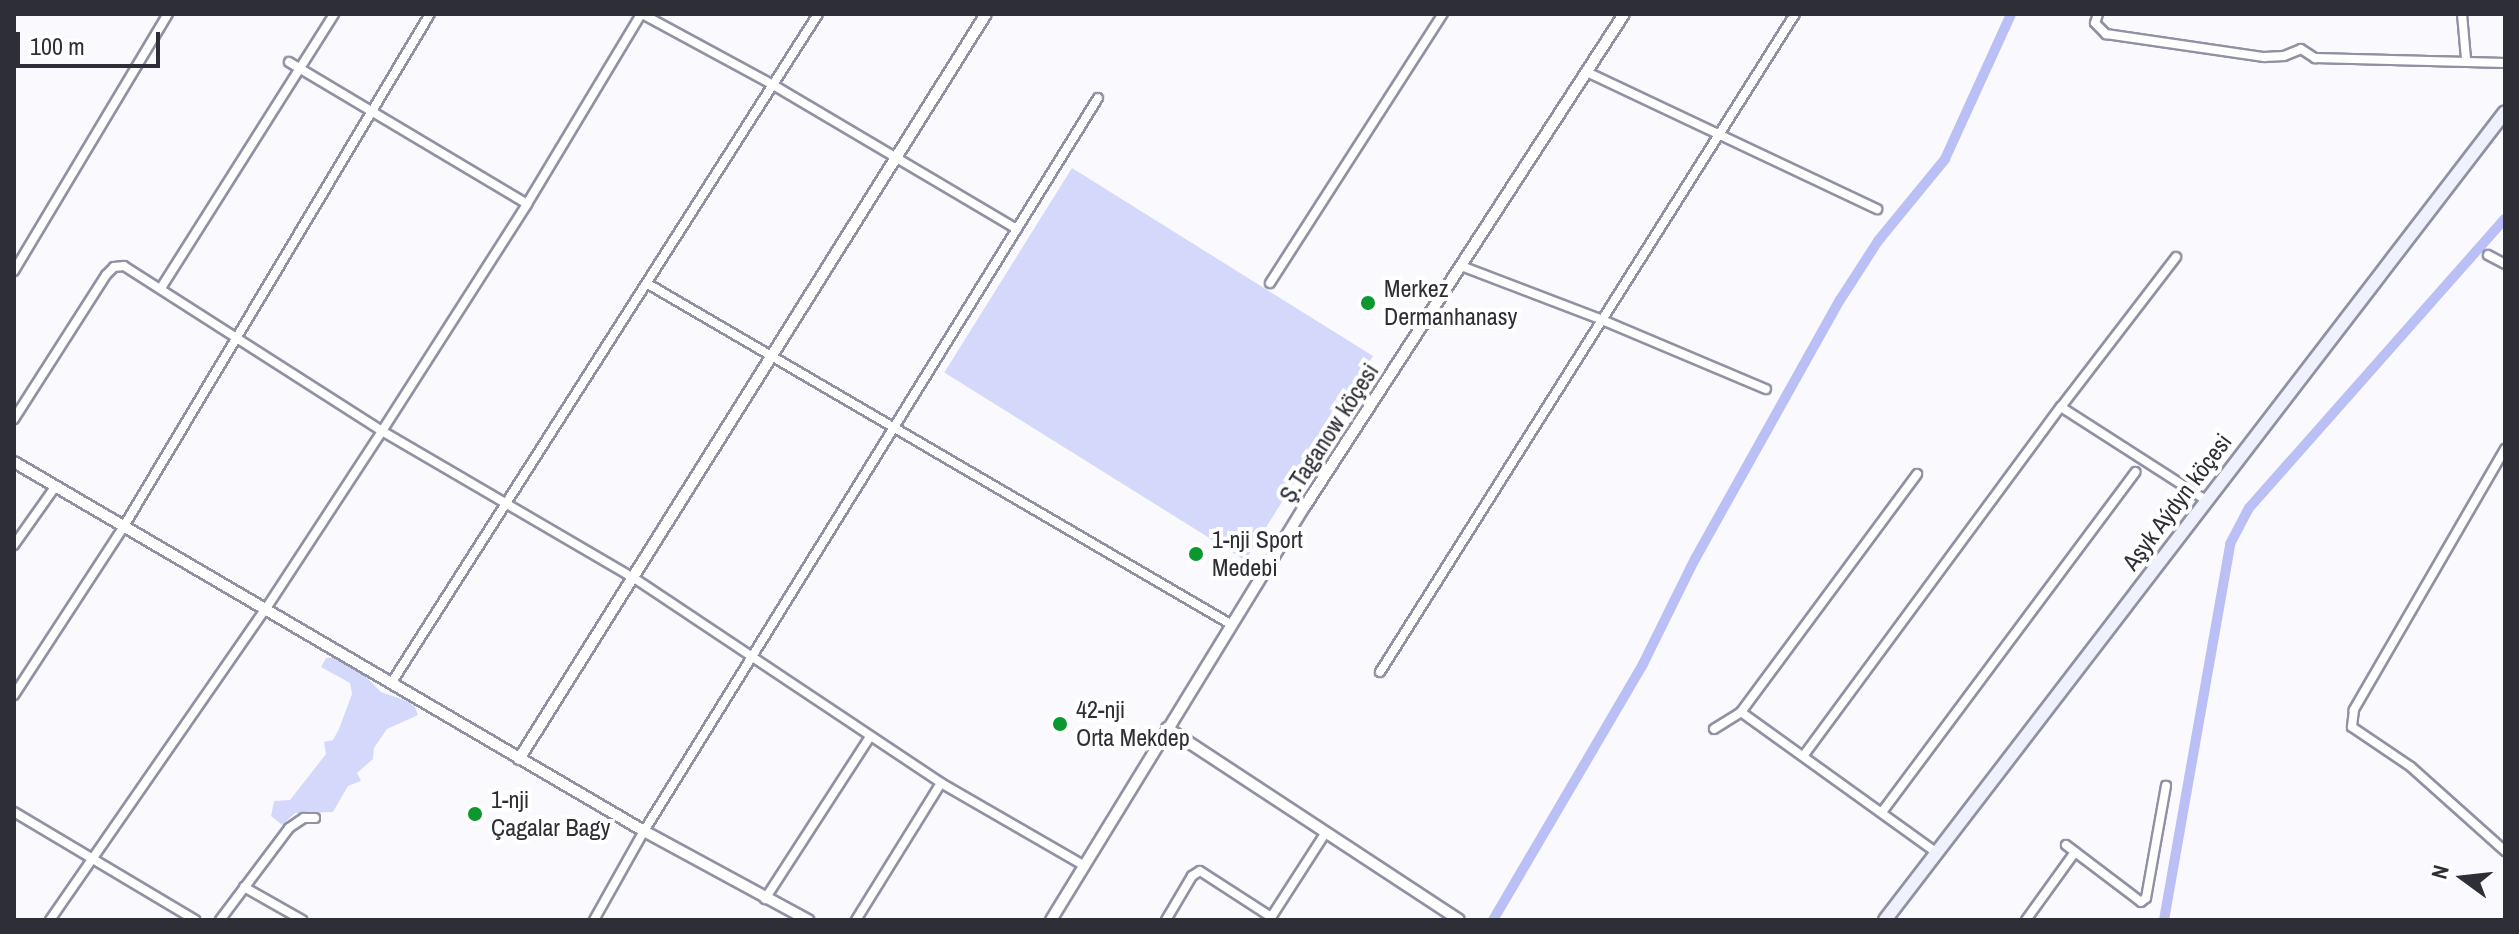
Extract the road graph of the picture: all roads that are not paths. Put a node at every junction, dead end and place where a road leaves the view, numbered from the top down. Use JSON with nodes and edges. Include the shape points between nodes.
{"nodes":[{"id":1,"x":168,"y":14,"type":"edge"},
{"id":2,"x":334,"y":14,"type":"edge"},
{"id":3,"x":430,"y":14,"type":"edge"},
{"id":4,"x":642,"y":14,"type":"edge"},
{"id":5,"x":818,"y":14,"type":"edge"},
{"id":6,"x":986,"y":14,"type":"edge"},
{"id":7,"x":1443,"y":14,"type":"edge"},
{"id":8,"x":1624,"y":14,"type":"edge"},
{"id":9,"x":1795,"y":14,"type":"edge"},
{"id":10,"x":2098,"y":14,"type":"edge"},
{"id":11,"x":2462,"y":14,"type":"edge"},
{"id":12,"x":2466,"y":59,"type":"junction"},
{"id":13,"x":289,"y":62,"type":"dead end"},
{"id":14,"x":2505,"y":63,"type":"edge"},
{"id":15,"x":300,"y":68,"type":"junction"},
{"id":16,"x":1587,"y":72,"type":"junction"},
{"id":17,"x":775,"y":86,"type":"junction"},
{"id":18,"x":1098,"y":98,"type":"dead end"},
{"id":19,"x":372,"y":111,"type":"junction"},
{"id":20,"x":2505,"y":112,"type":"edge"},
{"id":21,"x":1719,"y":135,"type":"junction"},
{"id":22,"x":897,"y":157,"type":"junction"},
{"id":23,"x":527,"y":204,"type":"junction"},
{"id":24,"x":1877,"y":209,"type":"dead end"},
{"id":25,"x":1017,"y":229,"type":"junction"},
{"id":26,"x":2488,"y":255,"type":"dead end"},
{"id":27,"x":2176,"y":257,"type":"dead end"},
{"id":28,"x":2505,"y":264,"type":"edge"},
{"id":29,"x":1461,"y":266,"type":"junction"},
{"id":30,"x":14,"y":271,"type":"edge"},
{"id":31,"x":1270,"y":283,"type":"dead end"},
{"id":32,"x":648,"y":284,"type":"junction"},
{"id":33,"x":161,"y":288,"type":"junction"},
{"id":34,"x":1600,"y":319,"type":"junction"},
{"id":35,"x":235,"y":334,"type":"junction"},
{"id":36,"x":772,"y":359,"type":"junction"},
{"id":37,"x":1766,"y":389,"type":"dead end"},
{"id":38,"x":2061,"y":407,"type":"junction"},
{"id":39,"x":14,"y":419,"type":"edge"},
{"id":40,"x":895,"y":430,"type":"junction"},
{"id":41,"x":382,"y":431,"type":"junction"},
{"id":42,"x":2505,"y":449,"type":"edge"},
{"id":43,"x":14,"y":462,"type":"edge"},
{"id":44,"x":2135,"y":472,"type":"dead end"},
{"id":45,"x":1917,"y":474,"type":"dead end"},
{"id":46,"x":55,"y":487,"type":"junction"},
{"id":47,"x":2206,"y":500,"type":"junction"},
{"id":48,"x":509,"y":503,"type":"junction"},
{"id":49,"x":124,"y":526,"type":"junction"},
{"id":50,"x":14,"y":545,"type":"edge"},
{"id":51,"x":634,"y":578,"type":"junction"},
{"id":52,"x":265,"y":610,"type":"junction"},
{"id":53,"x":1232,"y":625,"type":"junction"},
{"id":54,"x":754,"y":655,"type":"junction"},
{"id":55,"x":1380,"y":672,"type":"dead end"},
{"id":56,"x":392,"y":682,"type":"junction"},
{"id":57,"x":14,"y":695,"type":"edge"},
{"id":58,"x":1741,"y":712,"type":"junction"},
{"id":59,"x":1167,"y":728,"type":"junction"},
{"id":60,"x":1714,"y":729,"type":"dead end"},
{"id":61,"x":870,"y":737,"type":"junction"},
{"id":62,"x":1804,"y":755,"type":"junction"},
{"id":63,"x":519,"y":759,"type":"junction"},
{"id":64,"x":941,"y":783,"type":"junction"},
{"id":65,"x":2166,"y":786,"type":"dead end"},
{"id":66,"x":14,"y":812,"type":"edge"},
{"id":67,"x":1882,"y":812,"type":"junction"},
{"id":68,"x":315,"y":818,"type":"dead end"},
{"id":69,"x":644,"y":831,"type":"junction"},
{"id":70,"x":1326,"y":832,"type":"junction"},
{"id":71,"x":2066,"y":845,"type":"dead end"},
{"id":72,"x":2505,"y":851,"type":"edge"},
{"id":73,"x":2075,"y":852,"type":"junction"},
{"id":74,"x":1937,"y":853,"type":"junction"},
{"id":75,"x":92,"y":859,"type":"junction"},
{"id":76,"x":1085,"y":866,"type":"junction"},
{"id":77,"x":244,"y":887,"type":"junction"},
{"id":78,"x":765,"y":899,"type":"junction"},
{"id":79,"x":1270,"y":919,"type":"edge"},
{"id":80,"x":50,"y":920,"type":"edge"},
{"id":81,"x":195,"y":920,"type":"edge"},
{"id":82,"x":220,"y":920,"type":"edge"},
{"id":83,"x":302,"y":920,"type":"edge"},
{"id":84,"x":594,"y":920,"type":"edge"},
{"id":85,"x":808,"y":920,"type":"edge"},
{"id":86,"x":856,"y":920,"type":"edge"},
{"id":87,"x":1051,"y":920,"type":"edge"},
{"id":88,"x":1166,"y":920,"type":"edge"},
{"id":89,"x":1459,"y":920,"type":"edge"},
{"id":90,"x":1885,"y":920,"type":"edge"},
{"id":91,"x":2026,"y":920,"type":"edge"}],
"edges":[{"from":1,"to":30,"type":"street"},
{"from":2,"to":15,"type":"street"},
{"from":3,"to":19,"type":"street"},
{"from":4,"to":17,"type":"street"},
{"from":4,"to":23,"type":"street"},
{"from":5,"to":17,"type":"street"},
{"from":6,"to":22,"type":"street"},
{"from":7,"to":31,"type":"street"},
{"from":8,"to":16,"type":"street","name":"Ş.Taganow köçesi"},
{"from":9,"to":21,"type":"street"},
{"from":10,"to":12,"type":"street","via":[[2095,23],[2106,34],[2264,57],[2301,49],[2315,58]]},
{"from":11,"to":12,"type":"street"},
{"from":12,"to":14,"type":"street"},
{"from":13,"to":15,"type":"street"},
{"from":15,"to":19,"type":"street"},
{"from":15,"to":33,"type":"street"},
{"from":16,"to":21,"type":"street"},
{"from":16,"to":29,"type":"street","name":"Ş.Taganow köçesi"},
{"from":17,"to":22,"type":"street"},
{"from":17,"to":32,"type":"street"},
{"from":18,"to":25,"type":"street"},
{"from":19,"to":23,"type":"street"},
{"from":19,"to":35,"type":"street"},
{"from":20,"to":47,"type":"main road","name":"Aşyk Aýdyn köçesi"},
{"from":21,"to":24,"type":"street"},
{"from":21,"to":34,"type":"street"},
{"from":22,"to":25,"type":"street"},
{"from":22,"to":36,"type":"street"},
{"from":23,"to":41,"type":"street"},
{"from":25,"to":40,"type":"street"},
{"from":26,"to":28,"type":"street"},
{"from":27,"to":38,"type":"street"},
{"from":29,"to":34,"type":"street"},
{"from":29,"to":53,"type":"street","name":"Ş.Taganow köçesi"},
{"from":32,"to":36,"type":"street"},
{"from":32,"to":48,"type":"street"},
{"from":33,"to":35,"type":"street"},
{"from":33,"to":39,"type":"street","via":[[124,266],[114,267]]},
{"from":34,"to":37,"type":"street"},
{"from":34,"to":55,"type":"street"},
{"from":35,"to":41,"type":"street"},
{"from":35,"to":49,"type":"street"},
{"from":36,"to":40,"type":"street"},
{"from":36,"to":51,"type":"street"},
{"from":38,"to":47,"type":"street"},
{"from":38,"to":62,"type":"street"},
{"from":40,"to":53,"type":"street"},
{"from":40,"to":54,"type":"street"},
{"from":41,"to":48,"type":"street"},
{"from":41,"to":52,"type":"street"},
{"from":42,"to":72,"type":"street","via":[[2354,710],[2352,727],[2411,767]]},
{"from":43,"to":46,"type":"street"},
{"from":44,"to":67,"type":"street"},
{"from":45,"to":58,"type":"street"},
{"from":46,"to":49,"type":"street"},
{"from":46,"to":50,"type":"street"},
{"from":47,"to":74,"type":"main road","name":"Aşyk Aýdyn köçesi"},
{"from":48,"to":51,"type":"street"},
{"from":48,"to":56,"type":"street"},
{"from":49,"to":52,"type":"street"},
{"from":49,"to":57,"type":"street"},
{"from":51,"to":54,"type":"street"},
{"from":51,"to":63,"type":"street"},
{"from":52,"to":56,"type":"street"},
{"from":52,"to":75,"type":"street"},
{"from":53,"to":59,"type":"street","name":"Ş.Taganow köçesi"},
{"from":54,"to":61,"type":"street"},
{"from":54,"to":69,"type":"street"},
{"from":56,"to":63,"type":"street"},
{"from":58,"to":60,"type":"street"},
{"from":58,"to":62,"type":"street"},
{"from":59,"to":70,"type":"street"},
{"from":59,"to":76,"type":"street","name":"Ş.Taganow köçesi"},
{"from":61,"to":64,"type":"street"},
{"from":61,"to":78,"type":"street"},
{"from":62,"to":67,"type":"street"},
{"from":63,"to":69,"type":"street"},
{"from":64,"to":76,"type":"street"},
{"from":64,"to":86,"type":"street"},
{"from":65,"to":73,"type":"street","via":[[2146,898],[2141,902]]},
{"from":66,"to":75,"type":"street"},
{"from":67,"to":74,"type":"street"},
{"from":68,"to":77,"type":"street","via":[[295,822]]},
{"from":69,"to":78,"type":"street"},
{"from":69,"to":84,"type":"street"},
{"from":70,"to":79,"type":"street"},
{"from":70,"to":89,"type":"street"},
{"from":71,"to":73,"type":"street"},
{"from":73,"to":91,"type":"street"},
{"from":74,"to":90,"type":"main road","name":"Aşyk Aýdyn köçesi"},
{"from":75,"to":80,"type":"street"},
{"from":75,"to":81,"type":"street"},
{"from":76,"to":87,"type":"street","name":"Ş.Taganow köçesi"},
{"from":77,"to":82,"type":"street"},
{"from":77,"to":83,"type":"street"},
{"from":78,"to":85,"type":"street"},
{"from":79,"to":88,"type":"street","via":[[1200,871]]}]}
